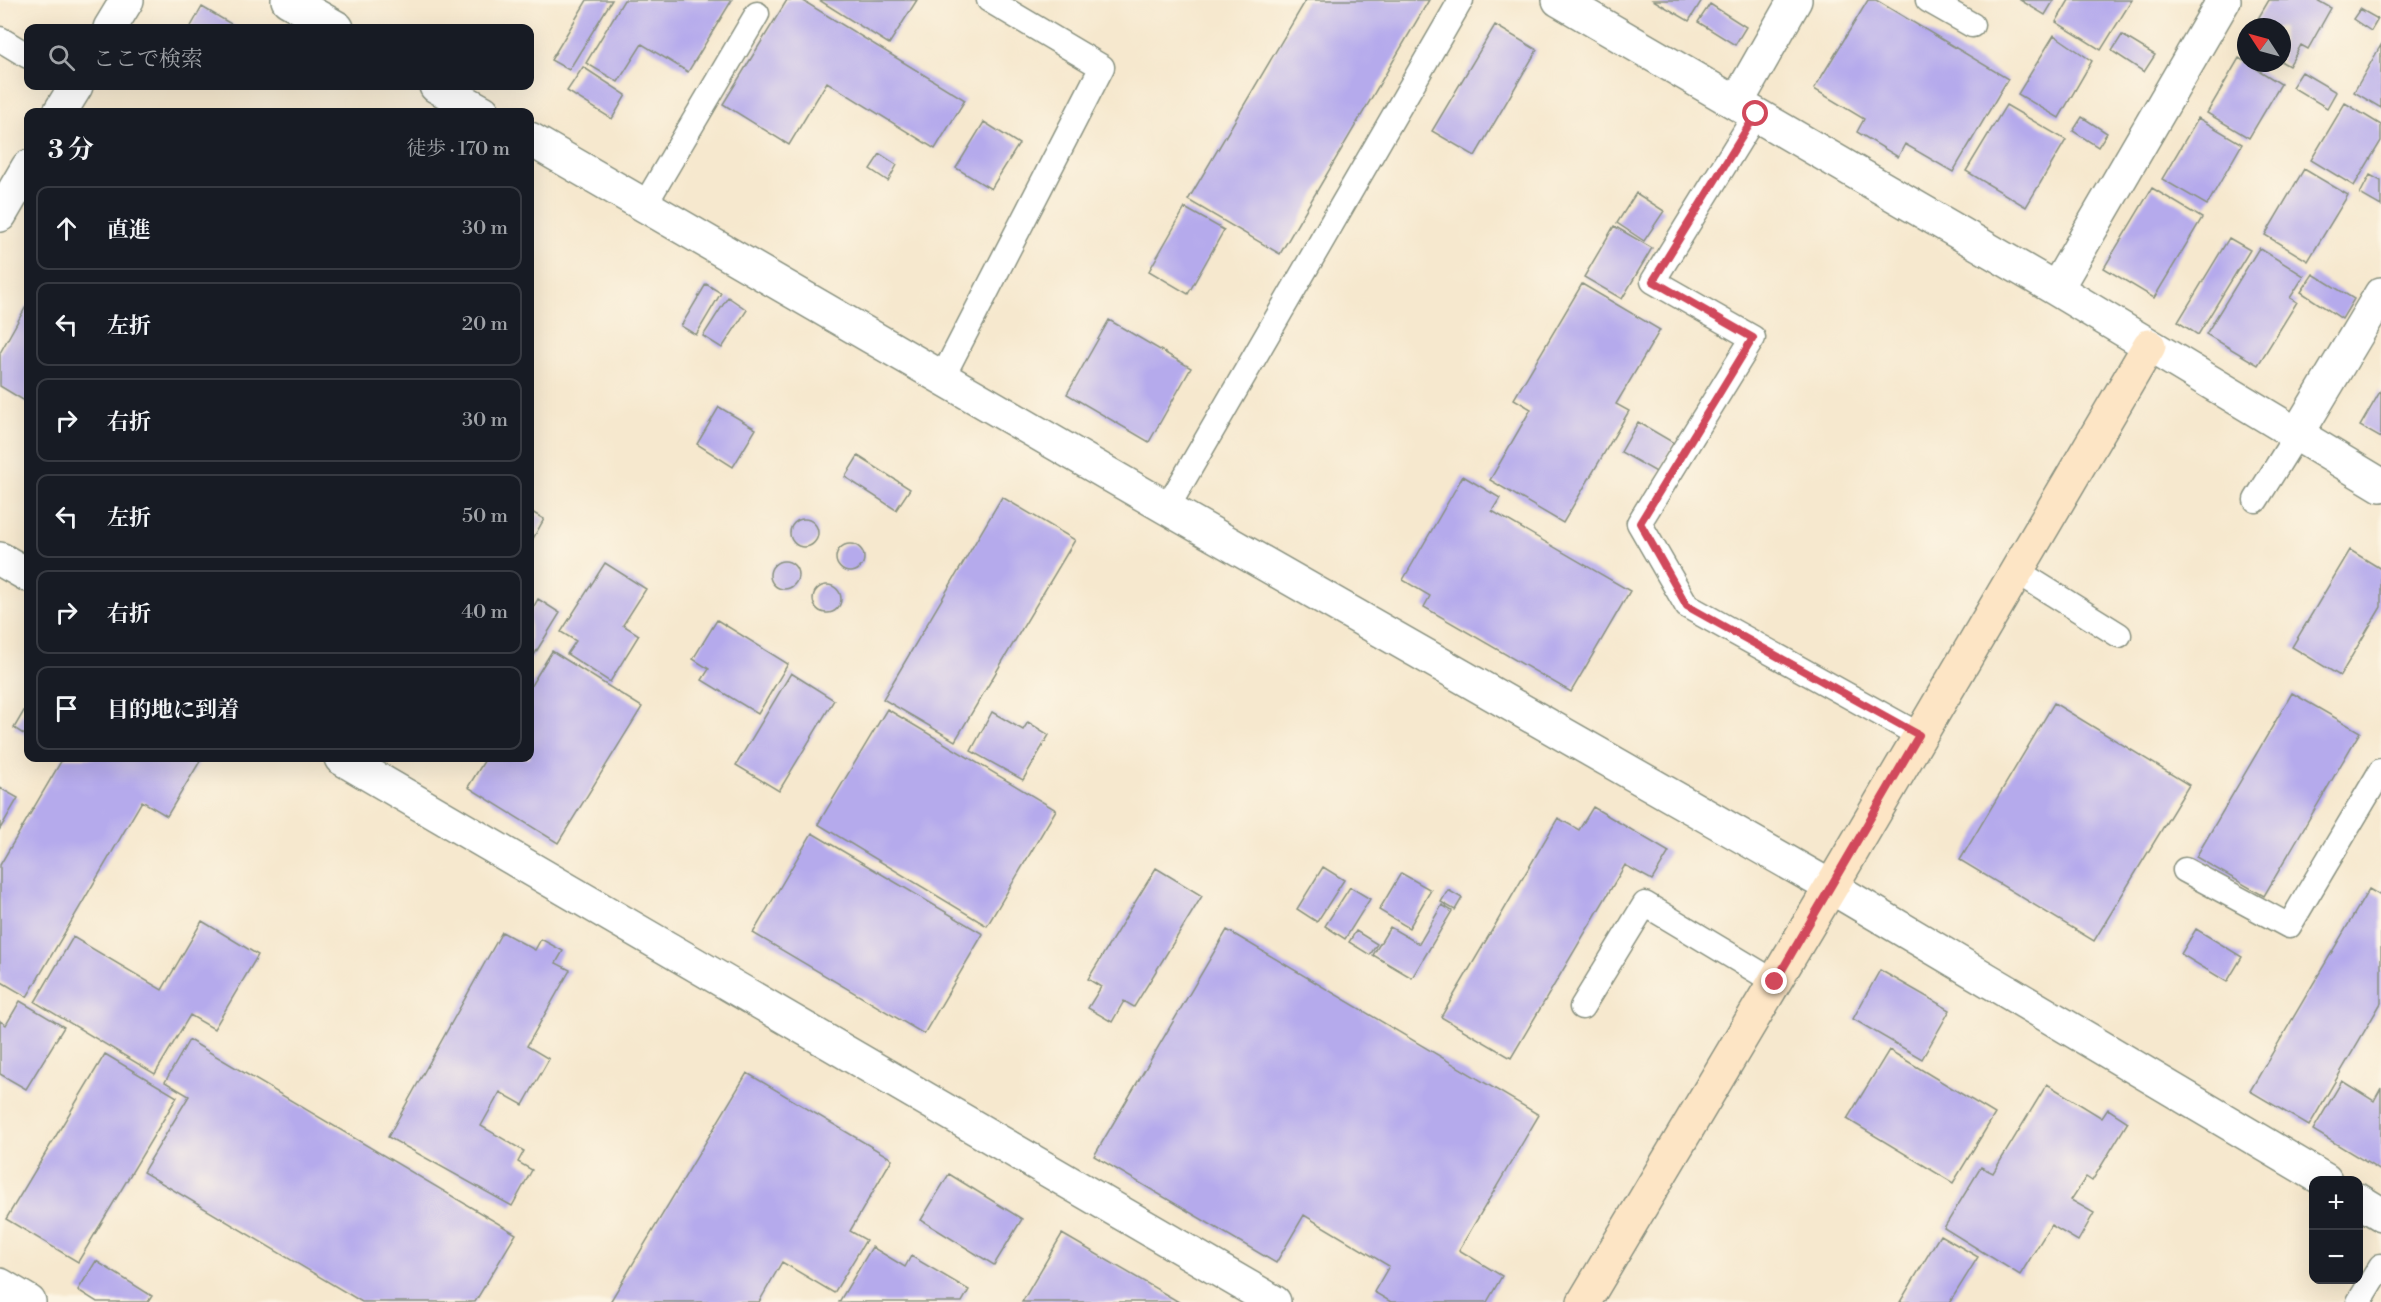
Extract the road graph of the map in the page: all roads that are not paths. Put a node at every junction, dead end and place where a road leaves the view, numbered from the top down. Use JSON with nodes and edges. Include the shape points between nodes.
{"nodes":[{"id":1,"x":127,"y":0,"type":"edge"},
{"id":2,"x":288,"y":0,"type":"edge"},
{"id":3,"x":989,"y":0,"type":"edge"},
{"id":4,"x":1461,"y":0,"type":"edge"},
{"id":5,"x":1559,"y":0,"type":"edge"},
{"id":6,"x":1795,"y":0,"type":"edge"},
{"id":7,"x":1928,"y":0,"type":"edge"},
{"id":8,"x":2224,"y":0,"type":"edge"},
{"id":9,"x":757,"y":14,"type":"dead end"},
{"id":10,"x":112,"y":24,"type":"edge"},
{"id":11,"x":330,"y":24,"type":"edge"},
{"id":12,"x":1972,"y":25,"type":"dead end"},
{"id":13,"x":0,"y":39,"type":"edge"},
{"id":14,"x":24,"y":54,"type":"edge"},
{"id":15,"x":74,"y":90,"type":"edge"},
{"id":16,"x":443,"y":90,"type":"edge"},
{"id":17,"x":62,"y":108,"type":"edge"},
{"id":18,"x":476,"y":108,"type":"edge"},
{"id":19,"x":1746,"y":108,"type":"junction"},
{"id":20,"x":534,"y":142,"type":"edge"},
{"id":21,"x":24,"y":174,"type":"edge"},
{"id":22,"x":644,"y":206,"type":"junction"},
{"id":23,"x":0,"y":215,"type":"edge"},
{"id":24,"x":2056,"y":289,"type":"junction"},
{"id":25,"x":2381,"y":294,"type":"edge"},
{"id":26,"x":2149,"y":346,"type":"junction"},
{"id":27,"x":942,"y":378,"type":"junction"},
{"id":28,"x":2296,"y":436,"type":"junction"},
{"id":29,"x":2381,"y":485,"type":"edge"},
{"id":30,"x":2256,"y":500,"type":"dead end"},
{"id":31,"x":1167,"y":507,"type":"junction"},
{"id":32,"x":0,"y":559,"type":"edge"},
{"id":33,"x":2015,"y":570,"type":"junction"},
{"id":34,"x":24,"y":573,"type":"edge"},
{"id":35,"x":2119,"y":635,"type":"dead end"},
{"id":36,"x":1919,"y":735,"type":"junction"},
{"id":37,"x":347,"y":762,"type":"edge"},
{"id":38,"x":2381,"y":771,"type":"edge"},
{"id":39,"x":2185,"y":870,"type":"dead end"},
{"id":40,"x":1831,"y":887,"type":"junction"},
{"id":41,"x":1775,"y":982,"type":"junction"},
{"id":42,"x":1582,"y":1007,"type":"dead end"},
{"id":43,"x":2318,"y":1176,"type":"edge"},
{"id":44,"x":2363,"y":1203,"type":"edge"},
{"id":45,"x":2381,"y":1214,"type":"edge"},
{"id":46,"x":2381,"y":1266,"type":"edge"},
{"id":47,"x":0,"y":1285,"type":"edge"},
{"id":48,"x":29,"y":1302,"type":"edge"},
{"id":49,"x":1274,"y":1302,"type":"edge"},
{"id":50,"x":1584,"y":1302,"type":"edge"},
{"id":51,"x":2359,"y":1302,"type":"edge"}],
"edges":[{"from":1,"to":10,"type":"street"},
{"from":2,"to":11,"type":"street"},
{"from":3,"to":27,"type":"lane","via":[[1102,67]]},
{"from":4,"to":31,"type":"lane"},
{"from":5,"to":19,"type":"street"},
{"from":6,"to":19,"type":"street"},
{"from":7,"to":12,"type":"lane"},
{"from":8,"to":24,"type":"street"},
{"from":9,"to":22,"type":"lane"},
{"from":13,"to":14,"type":"lane"},
{"from":15,"to":17,"type":"street"},
{"from":16,"to":18,"type":"street"},
{"from":19,"to":24,"type":"street"},
{"from":19,"to":36,"type":"lane","via":[[1653,281],[1753,338],[1640,523],[1687,606]]},
{"from":20,"to":22,"type":"street"},
{"from":21,"to":23,"type":"street"},
{"from":22,"to":27,"type":"street"},
{"from":24,"to":26,"type":"street"},
{"from":25,"to":28,"type":"street"},
{"from":26,"to":28,"type":"street"},
{"from":26,"to":33,"type":"street"},
{"from":27,"to":31,"type":"street"},
{"from":28,"to":29,"type":"street"},
{"from":28,"to":30,"type":"lane"},
{"from":31,"to":40,"type":"street"},
{"from":32,"to":34,"type":"street"},
{"from":33,"to":35,"type":"lane"},
{"from":33,"to":36,"type":"street"},
{"from":36,"to":40,"type":"street"},
{"from":37,"to":49,"type":"street"},
{"from":38,"to":39,"type":"lane","via":[[2289,926]]},
{"from":40,"to":41,"type":"street"},
{"from":40,"to":43,"type":"street"},
{"from":41,"to":42,"type":"lane","via":[[1645,904]]},
{"from":41,"to":50,"type":"street"},
{"from":44,"to":45,"type":"street"},
{"from":46,"to":51,"type":"lane"},
{"from":47,"to":48,"type":"street"}]}
